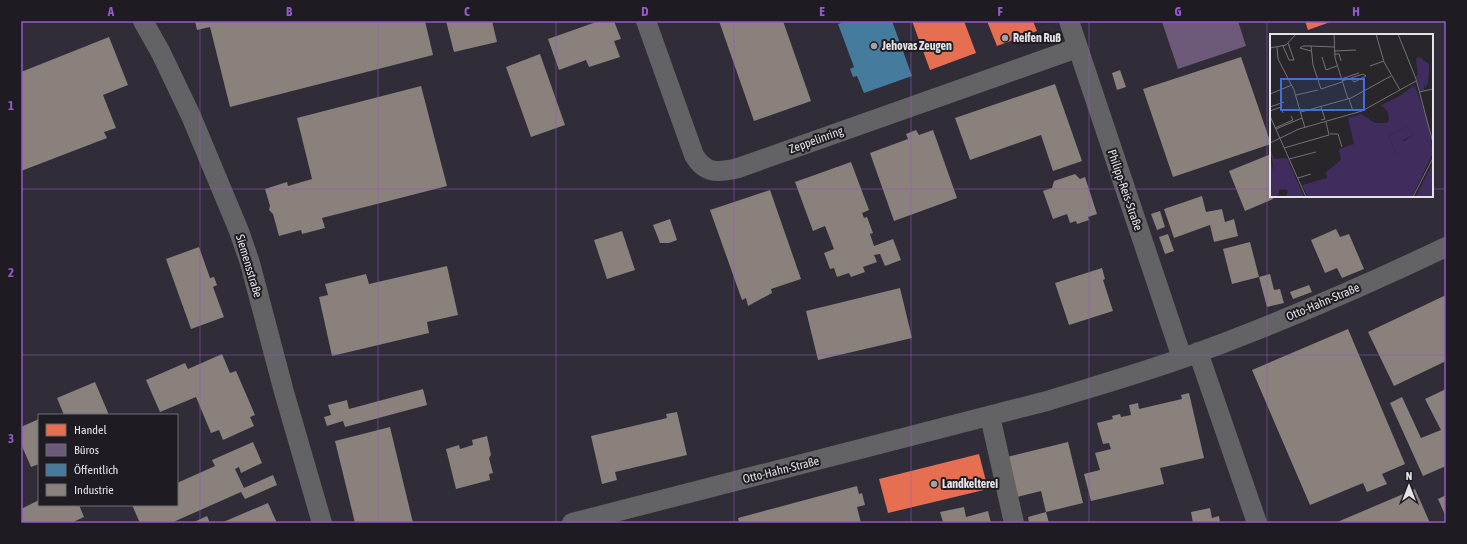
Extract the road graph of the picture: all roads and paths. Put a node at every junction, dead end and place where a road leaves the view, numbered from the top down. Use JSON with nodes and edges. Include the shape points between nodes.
{"nodes":[{"id":1,"x":143,"y":21,"type":"edge"},
{"id":2,"x":646,"y":21,"type":"edge"},
{"id":3,"x":1069,"y":21,"type":"edge"},
{"id":4,"x":1077,"y":48,"type":"junction"},
{"id":5,"x":1446,"y":248,"type":"edge"},
{"id":6,"x":1190,"y":355,"type":"junction"},
{"id":7,"x":990,"y":416,"type":"junction"},
{"id":8,"x":322,"y":523,"type":"edge"},
{"id":9,"x":572,"y":523,"type":"edge"},
{"id":10,"x":1014,"y":523,"type":"edge"},
{"id":11,"x":1258,"y":523,"type":"edge"}],
"edges":[{"from":1,"to":8,"type":"street","name":"Siemensstraße","via":[[191,116],[239,231]]},
{"from":2,"to":4,"type":"street","name":"Zeppelinring","via":[[694,155],[699,163],[709,170],[718,172],[738,168]]},
{"from":3,"to":4,"type":"street","name":"Philipp-Reis-Straße"},
{"from":4,"to":6,"type":"street","name":"Philipp-Reis-Straße"},
{"from":5,"to":6,"type":"street","name":"Otto-Hahn-Straße","via":[[1400,270]]},
{"from":6,"to":7,"type":"street","name":"Otto-Hahn-Straße","via":[[1047,401]]},
{"from":6,"to":11,"type":"street"},
{"from":7,"to":9,"type":"street","name":"Otto-Hahn-Straße"},
{"from":7,"to":10,"type":"street"}]}
